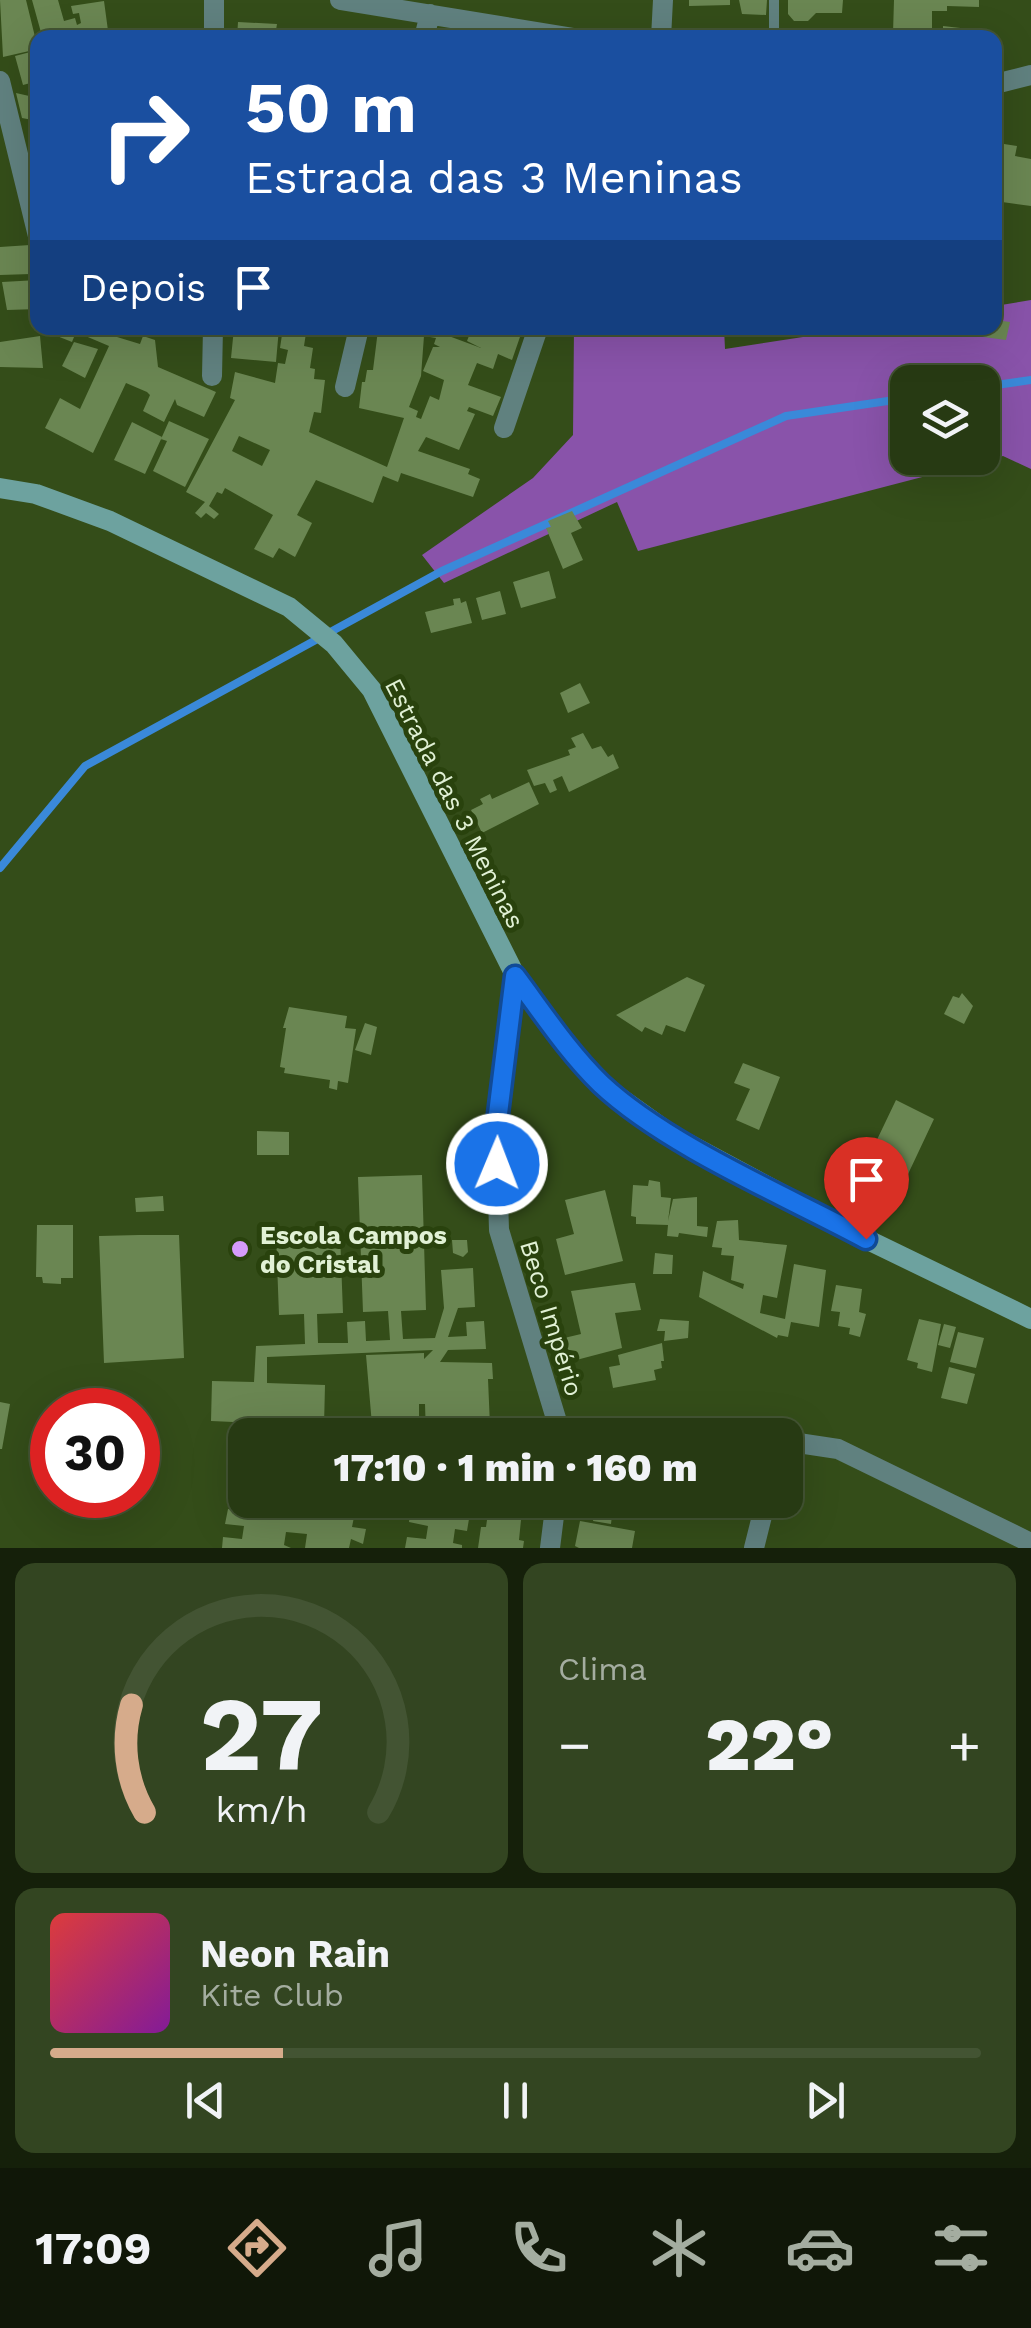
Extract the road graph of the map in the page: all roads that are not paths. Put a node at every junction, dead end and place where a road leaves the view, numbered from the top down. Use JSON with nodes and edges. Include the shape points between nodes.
{"nodes":[{"id":1,"x":214,"y":0,"type":"edge"},
{"id":2,"x":340,"y":0,"type":"edge"},
{"id":3,"x":663,"y":0,"type":"edge"},
{"id":4,"x":774,"y":0,"type":"edge"},
{"id":5,"x":430,"y":14,"type":"junction"},
{"id":6,"x":214,"y":30,"type":"edge"},
{"id":7,"x":426,"y":30,"type":"edge"},
{"id":8,"x":526,"y":30,"type":"edge"},
{"id":9,"x":661,"y":30,"type":"edge"},
{"id":10,"x":774,"y":30,"type":"edge"},
{"id":11,"x":1031,"y":75,"type":"edge"},
{"id":12,"x":0,"y":81,"type":"edge"},
{"id":13,"x":1002,"y":82,"type":"edge"},
{"id":14,"x":30,"y":203,"type":"edge"},
{"id":15,"x":212,"y":335,"type":"edge"},
{"id":16,"x":357,"y":335,"type":"edge"},
{"id":17,"x":536,"y":335,"type":"edge"},
{"id":18,"x":212,"y":376,"type":"dead end"},
{"id":19,"x":346,"y":387,"type":"dead end"},
{"id":20,"x":504,"y":428,"type":"dead end"},
{"id":21,"x":0,"y":488,"type":"edge"},
{"id":22,"x":515,"y":976,"type":"junction"},
{"id":23,"x":1031,"y":1319,"type":"edge"},
{"id":24,"x":556,"y":1418,"type":"edge"},
{"id":25,"x":803,"y":1443,"type":"edge"},
{"id":26,"x":554,"y":1518,"type":"edge"},
{"id":27,"x":762,"y":1518,"type":"edge"},
{"id":28,"x":1031,"y":1544,"type":"edge"},
{"id":29,"x":550,"y":1548,"type":"edge"},
{"id":30,"x":754,"y":1548,"type":"edge"}],
"edges":[{"from":1,"to":6,"type":"street"},
{"from":2,"to":5,"type":"street"},
{"from":3,"to":9,"type":"street"},
{"from":4,"to":10,"type":"lane"},
{"from":5,"to":7,"type":"street"},
{"from":5,"to":8,"type":"street"},
{"from":11,"to":13,"type":"street"},
{"from":12,"to":14,"type":"street"},
{"from":15,"to":18,"type":"street"},
{"from":16,"to":19,"type":"street"},
{"from":17,"to":20,"type":"street"},
{"from":21,"to":22,"type":"main road","name":"Estrada das 3 Meninas","via":[[110,521],[289,607],[334,644],[372,690]]},
{"from":22,"to":23,"type":"main road","name":"Estrada das 3 Meninas","via":[[602,1084],[672,1135]]},
{"from":22,"to":24,"type":"street","name":"Beco Império","via":[[496,1130],[499,1230]]},
{"from":25,"to":28,"type":"street","via":[[838,1450]]},
{"from":26,"to":29,"type":"street"},
{"from":27,"to":30,"type":"street"}]}
